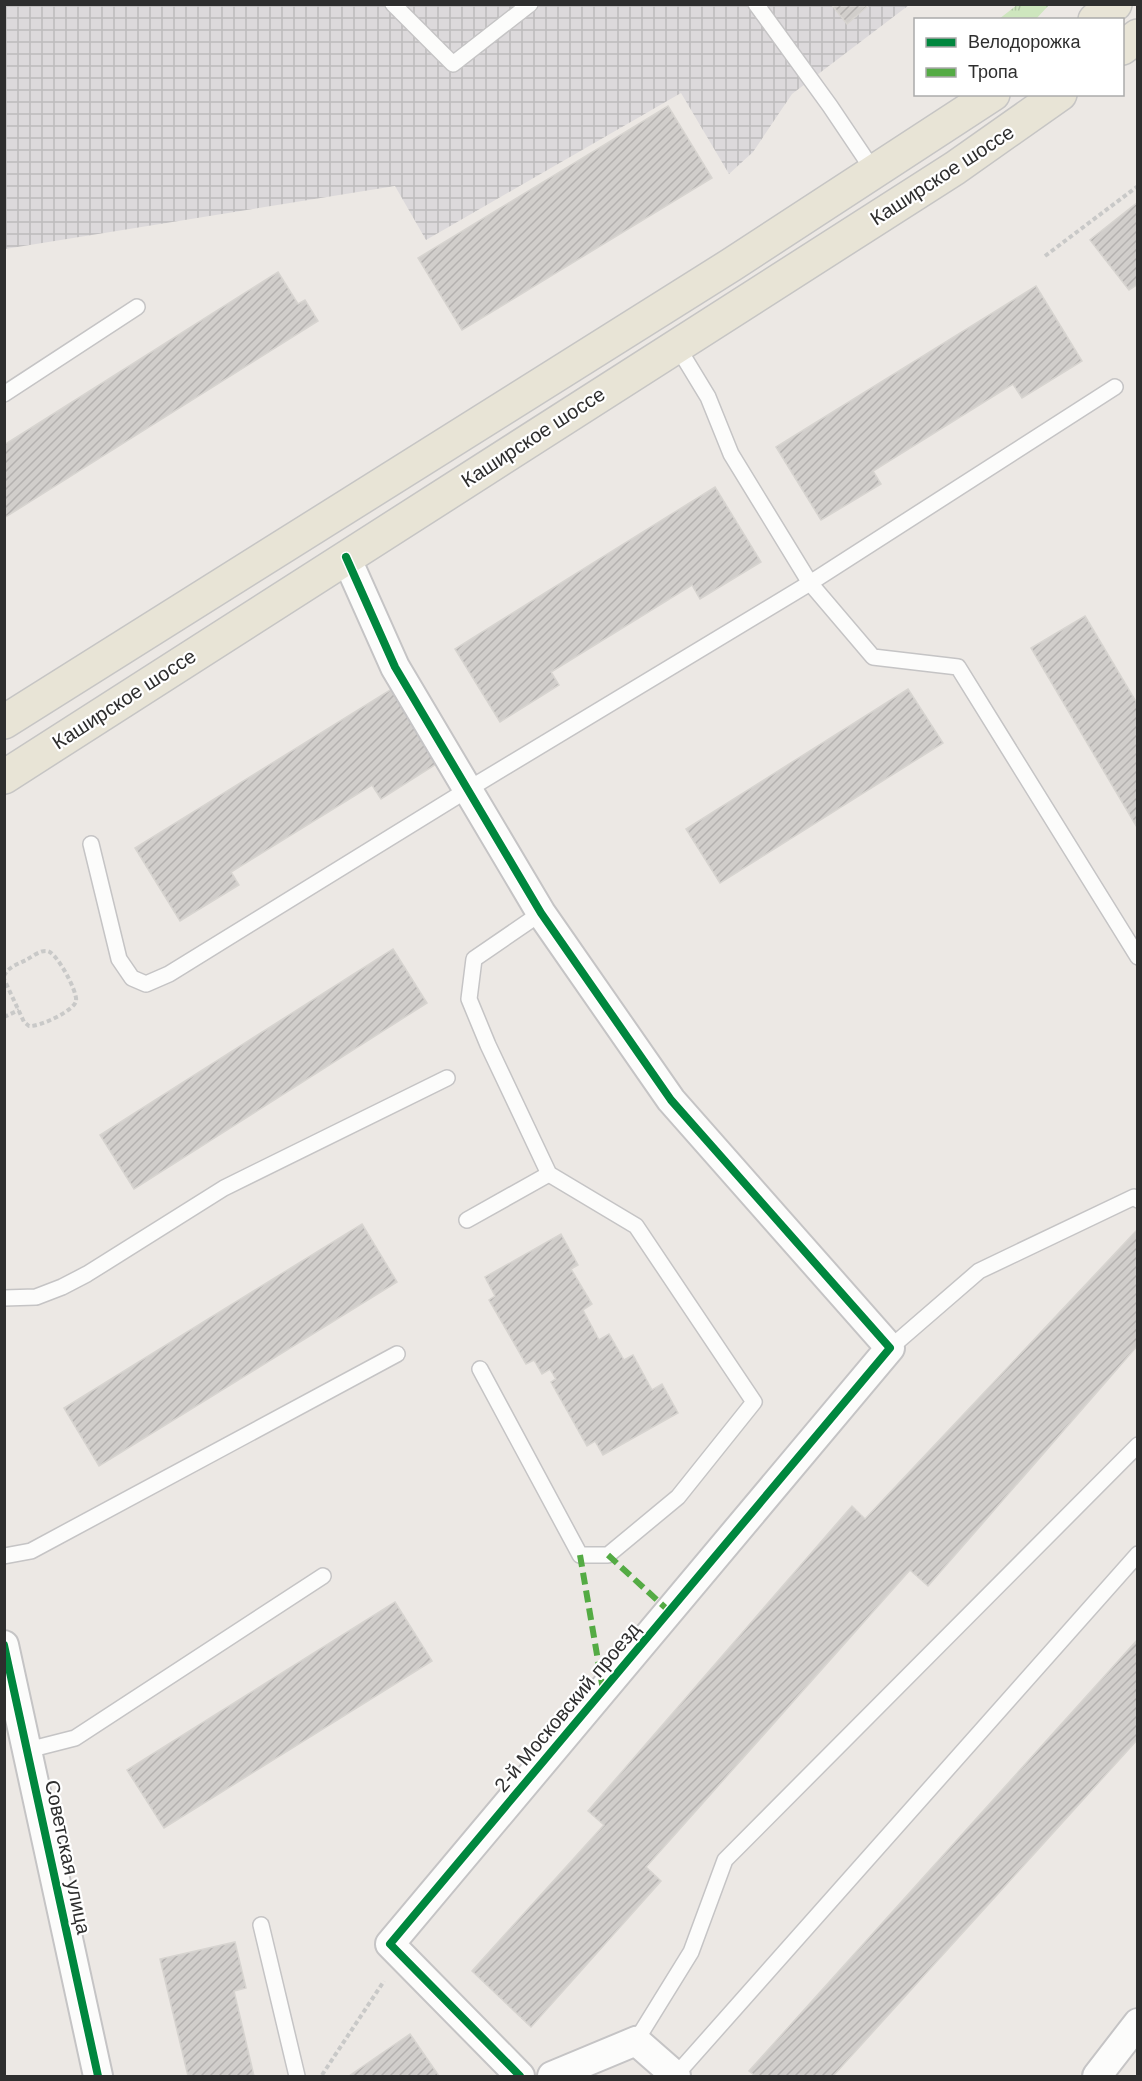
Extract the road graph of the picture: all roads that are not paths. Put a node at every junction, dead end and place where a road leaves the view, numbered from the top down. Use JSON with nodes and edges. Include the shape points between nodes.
{"nodes":[{"id":1,"x":393,"y":4,"type":"edge"},
{"id":2,"x":530,"y":4,"type":"edge"},
{"id":3,"x":756,"y":4,"type":"edge"},
{"id":4,"x":1115,"y":4,"type":"edge"},
{"id":5,"x":1098,"y":18,"type":"edge"},
{"id":6,"x":1137,"y":36,"type":"edge"},
{"id":7,"x":1124,"y":46,"type":"edge"},
{"id":8,"x":990,"y":96,"type":"edge"},
{"id":9,"x":1057,"y":96,"type":"edge"},
{"id":10,"x":875,"y":173,"type":"junction"},
{"id":11,"x":137,"y":308,"type":"dead end"},
{"id":12,"x":677,"y":345,"type":"junction"},
{"id":13,"x":1114,"y":387,"type":"dead end"},
{"id":14,"x":4,"y":394,"type":"edge"},
{"id":15,"x":346,"y":557,"type":"junction"},
{"id":16,"x":810,"y":583,"type":"junction"},
{"id":17,"x":4,"y":722,"type":"edge"},
{"id":18,"x":4,"y":777,"type":"edge"},
{"id":19,"x":467,"y":790,"type":"junction"},
{"id":20,"x":91,"y":844,"type":"dead end"},
{"id":21,"x":541,"y":912,"type":"junction"},
{"id":22,"x":1137,"y":957,"type":"edge"},
{"id":23,"x":447,"y":1078,"type":"dead end"},
{"id":24,"x":549,"y":1174,"type":"junction"},
{"id":25,"x":1137,"y":1200,"type":"edge"},
{"id":26,"x":467,"y":1220,"type":"dead end"},
{"id":27,"x":4,"y":1298,"type":"edge"},
{"id":28,"x":890,"y":1348,"type":"junction"},
{"id":29,"x":397,"y":1354,"type":"dead end"},
{"id":30,"x":480,"y":1369,"type":"dead end"},
{"id":31,"x":1137,"y":1445,"type":"edge"},
{"id":32,"x":1137,"y":1554,"type":"edge"},
{"id":33,"x":4,"y":1556,"type":"edge"},
{"id":34,"x":323,"y":1575,"type":"dead end"},
{"id":35,"x":4,"y":1645,"type":"edge"},
{"id":36,"x":28,"y":1750,"type":"junction"},
{"id":37,"x":261,"y":1925,"type":"dead end"},
{"id":38,"x":1137,"y":2023,"type":"edge"},
{"id":39,"x":636,"y":2040,"type":"junction"},
{"id":40,"x":98,"y":2076,"type":"edge"},
{"id":41,"x":297,"y":2076,"type":"edge"},
{"id":42,"x":520,"y":2076,"type":"edge"},
{"id":43,"x":552,"y":2076,"type":"edge"},
{"id":44,"x":675,"y":2076,"type":"edge"},
{"id":45,"x":1097,"y":2076,"type":"edge"}],
"edges":[{"from":1,"to":2,"type":"lane","via":[[453,64]]},
{"from":3,"to":10,"type":"lane"},
{"from":4,"to":5,"type":"main road"},
{"from":6,"to":7,"type":"main road"},
{"from":8,"to":10,"type":"main road","name":"Каширское шоссе"},
{"from":9,"to":12,"type":"main road","name":"Каширское шоссе","via":[[963,162]]},
{"from":10,"to":17,"type":"main road","name":"Каширское шоссе"},
{"from":11,"to":14,"type":"lane"},
{"from":12,"to":15,"type":"main road","name":"Каширское шоссе"},
{"from":12,"to":16,"type":"lane","via":[[708,397],[731,454]]},
{"from":13,"to":16,"type":"lane"},
{"from":15,"to":18,"type":"main road","name":"Каширское шоссе"},
{"from":15,"to":19,"type":"street","via":[[395,667]]},
{"from":16,"to":19,"type":"lane"},
{"from":16,"to":22,"type":"lane","via":[[873,657],[958,667]]},
{"from":19,"to":20,"type":"lane","via":[[170,974],[146,984],[132,978],[119,959]]},
{"from":19,"to":21,"type":"street"},
{"from":21,"to":24,"type":"lane","via":[[474,959],[469,999]]},
{"from":21,"to":28,"type":"street","via":[[670,1100]]},
{"from":23,"to":27,"type":"lane","via":[[224,1188],[68,1284],[36,1297]]},
{"from":24,"to":26,"type":"lane"},
{"from":24,"to":30,"type":"lane","via":[[636,1226],[754,1402],[678,1497],[608,1555],[580,1555]]},
{"from":25,"to":28,"type":"lane","via":[[1134,1197],[978,1271]]},
{"from":28,"to":42,"type":"street","name":"2-й Московский проезд","via":[[390,1944]]},
{"from":29,"to":33,"type":"lane","via":[[32,1551]]},
{"from":31,"to":39,"type":"lane","via":[[725,1860],[691,1952]]},
{"from":32,"to":44,"type":"lane"},
{"from":34,"to":36,"type":"lane","via":[[75,1738]]},
{"from":35,"to":36,"type":"street","name":"Советская улица"},
{"from":36,"to":40,"type":"street","name":"Советская улица"},
{"from":37,"to":41,"type":"lane"},
{"from":38,"to":45,"type":"street"},
{"from":39,"to":43,"type":"street"},
{"from":39,"to":44,"type":"street"}]}
